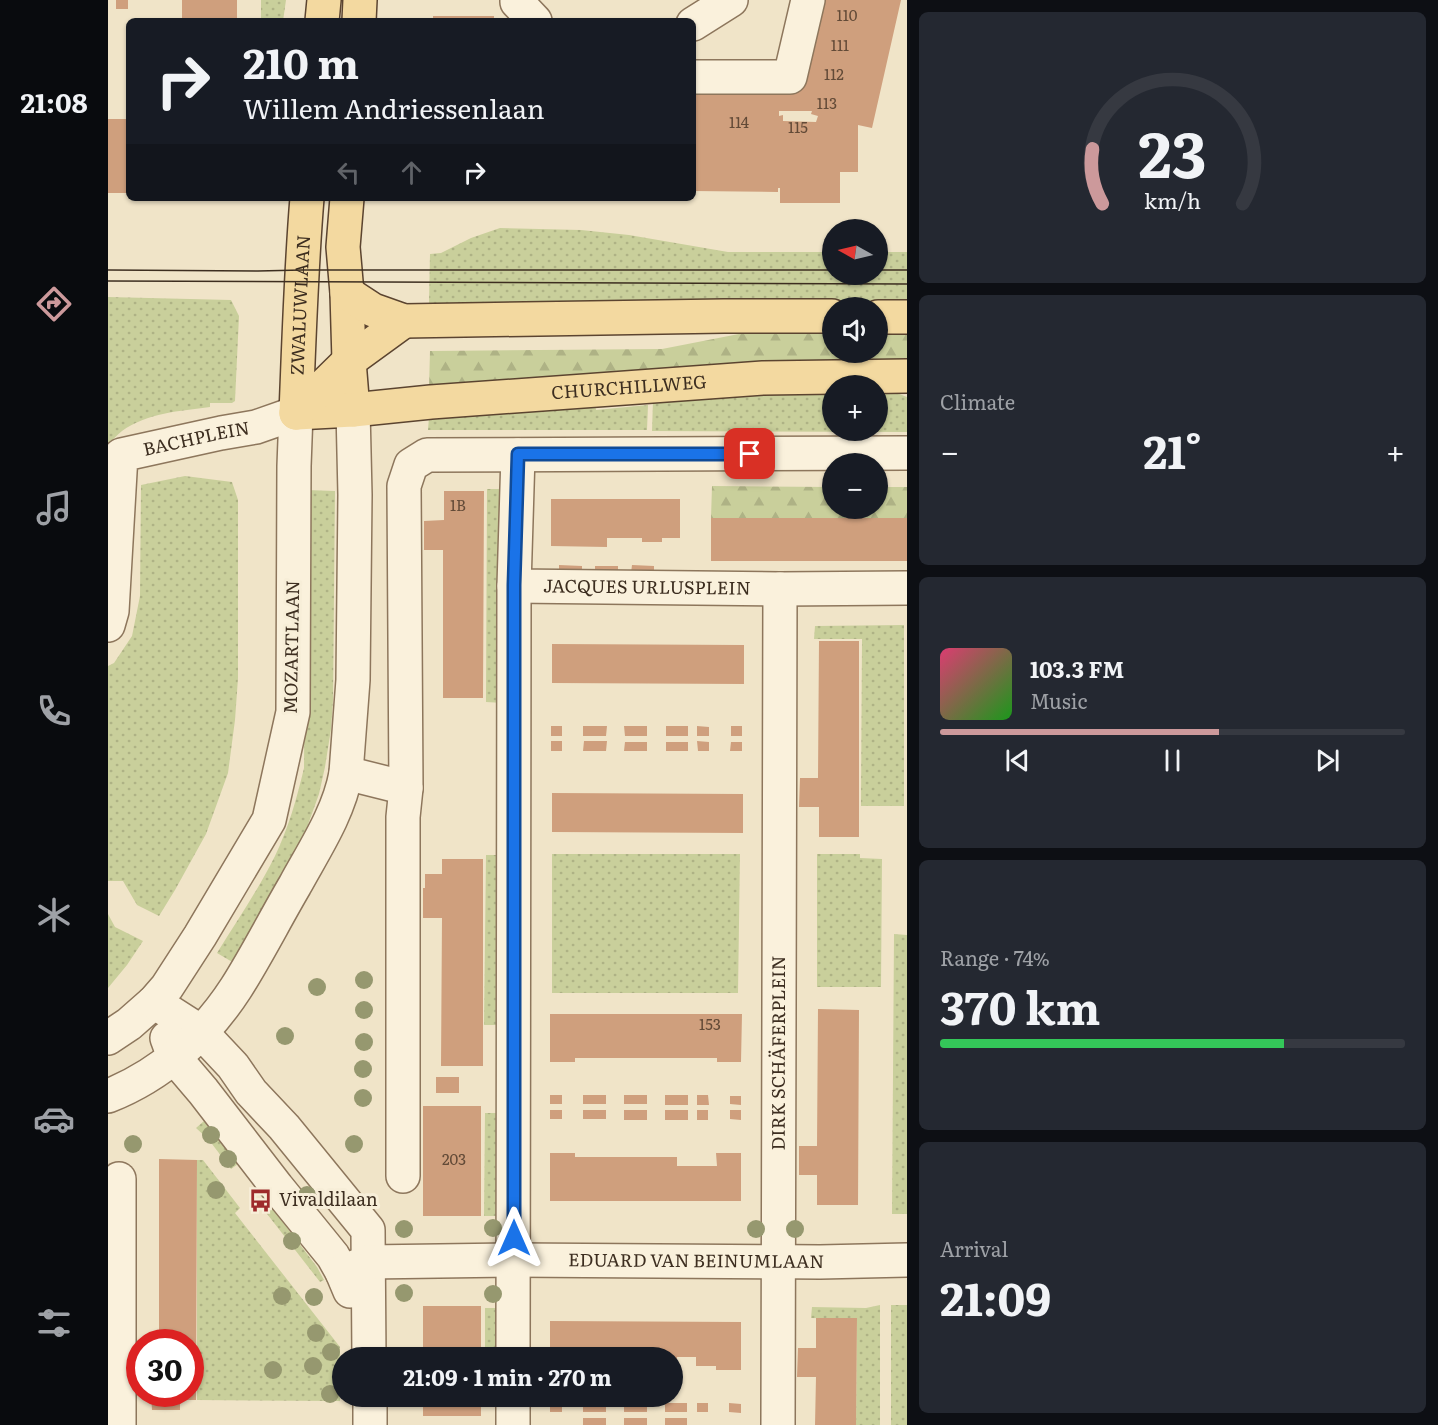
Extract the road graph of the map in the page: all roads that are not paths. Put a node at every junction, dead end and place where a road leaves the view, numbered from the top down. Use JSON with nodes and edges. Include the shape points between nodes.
{"nodes":[{"id":1,"x":324,"y":0,"type":"edge"},
{"id":2,"x":360,"y":0,"type":"edge"},
{"id":3,"x":517,"y":0,"type":"edge"},
{"id":4,"x":731,"y":0,"type":"edge"},
{"id":5,"x":808,"y":0,"type":"edge"},
{"id":6,"x":322,"y":18,"type":"edge"},
{"id":7,"x":359,"y":18,"type":"edge"},
{"id":8,"x":532,"y":18,"type":"edge"},
{"id":9,"x":696,"y":22,"type":"edge"},
{"id":10,"x":696,"y":77,"type":"edge"},
{"id":11,"x":307,"y":201,"type":"edge"},
{"id":12,"x":347,"y":201,"type":"edge"},
{"id":13,"x":347,"y":293,"type":"junction"},
{"id":14,"x":822,"y":316,"type":"edge"},
{"id":15,"x":888,"y":316,"type":"edge"},
{"id":16,"x":907,"y":316,"type":"edge"},
{"id":17,"x":404,"y":321,"type":"junction"},
{"id":18,"x":300,"y":323,"type":"junction"},
{"id":19,"x":339,"y":371,"type":"junction"},
{"id":20,"x":907,"y":376,"type":"edge"},
{"id":21,"x":353,"y":410,"type":"junction"},
{"id":22,"x":296,"y":413,"type":"junction"},
{"id":23,"x":907,"y":453,"type":"edge"},
{"id":24,"x":518,"y":454,"type":"junction"},
{"id":25,"x":514,"y":585,"type":"junction"},
{"id":26,"x":907,"y":588,"type":"edge"},
{"id":27,"x":780,"y":589,"type":"junction"},
{"id":28,"x":108,"y":625,"type":"edge"},
{"id":29,"x":346,"y":773,"type":"junction"},
{"id":30,"x":406,"y":788,"type":"junction"},
{"id":31,"x":154,"y":1002,"type":"junction"},
{"id":32,"x":201,"y":1032,"type":"junction"},
{"id":33,"x":108,"y":1038,"type":"edge"},
{"id":34,"x":174,"y":1057,"type":"junction"},
{"id":35,"x":108,"y":1096,"type":"edge"},
{"id":36,"x":404,"y":1176,"type":"dead end"},
{"id":37,"x":119,"y":1179,"type":"dead end"},
{"id":38,"x":514,"y":1260,"type":"junction"},
{"id":39,"x":907,"y":1260,"type":"edge"},
{"id":40,"x":778,"y":1262,"type":"junction"},
{"id":41,"x":355,"y":1267,"type":"junction"},
{"id":42,"x":113,"y":1346,"type":"edge"},
{"id":43,"x":369,"y":1346,"type":"edge"},
{"id":44,"x":513,"y":1347,"type":"edge"},
{"id":45,"x":370,"y":1407,"type":"edge"},
{"id":46,"x":513,"y":1407,"type":"edge"},
{"id":47,"x":119,"y":1425,"type":"edge"},
{"id":48,"x":370,"y":1425,"type":"edge"},
{"id":49,"x":513,"y":1425,"type":"edge"},
{"id":50,"x":778,"y":1425,"type":"edge"}],
"edges":[{"from":1,"to":6,"type":"main road"},
{"from":2,"to":7,"type":"main road"},
{"from":3,"to":8,"type":"street"},
{"from":4,"to":9,"type":"street"},
{"from":5,"to":10,"type":"street","via":[[790,77]]},
{"from":11,"to":18,"type":"main road","name":"ZWALUWLAAN"},
{"from":12,"to":13,"type":"main road","via":[[343,247]]},
{"from":13,"to":17,"type":"main road","via":[[374,310]]},
{"from":13,"to":19,"type":"main road"},
{"from":14,"to":17,"type":"main road"},
{"from":15,"to":16,"type":"main road"},
{"from":17,"to":19,"type":"main road"},
{"from":18,"to":19,"type":"main road","via":[[314,356]]},
{"from":18,"to":22,"type":"main road","name":"ZWALUWLAAN"},
{"from":19,"to":21,"type":"main road"},
{"from":19,"to":22,"type":"main road"},
{"from":20,"to":21,"type":"main road","name":"CHURCHILLWEG","via":[[763,378]]},
{"from":21,"to":22,"type":"main road","name":"CHURCHILLWEG"},
{"from":21,"to":29,"type":"street","via":[[353,680]]},
{"from":22,"to":28,"type":"street","name":"BACHPLEIN","via":[[256,427],[121,455]]},
{"from":22,"to":31,"type":"street","name":"MOZARTLAAN","via":[[293,712],[268,820],[193,948]]},
{"from":23,"to":24,"type":"street"},
{"from":24,"to":25,"type":"street"},
{"from":24,"to":30,"type":"street","via":[[427,455],[411,465],[404,486]]},
{"from":25,"to":27,"type":"street","name":"JACQUES URLUSPLEIN"},
{"from":25,"to":38,"type":"street"},
{"from":26,"to":27,"type":"street","name":"JACQUES URLUSPLEIN"},
{"from":27,"to":40,"type":"street","name":"DIRK SCHÄFERPLEIN"},
{"from":29,"to":30,"type":"street"},
{"from":29,"to":32,"type":"street","via":[[331,818],[300,875],[235,989]]},
{"from":30,"to":36,"type":"street"},
{"from":31,"to":32,"type":"street"},
{"from":31,"to":33,"type":"street","name":"MOZARTLAAN"},
{"from":31,"to":34,"type":"street"},
{"from":32,"to":34,"type":"street"},
{"from":32,"to":41,"type":"street","via":[[368,1230]]},
{"from":34,"to":35,"type":"street","via":[[131,1086]]},
{"from":34,"to":41,"type":"street","via":[[333,1256]]},
{"from":37,"to":42,"type":"street"},
{"from":38,"to":40,"type":"street","name":"EDUARD VAN BEINUMLAAN"},
{"from":38,"to":41,"type":"street","name":"EDUARD VAN BEINUMLAAN"},
{"from":38,"to":44,"type":"street"},
{"from":39,"to":40,"type":"street","name":"EDUARD VAN BEINUMLAAN"},
{"from":40,"to":50,"type":"street","name":"DIRK SCHÄFERPLEIN"},
{"from":41,"to":43,"type":"street"},
{"from":42,"to":47,"type":"street"},
{"from":45,"to":48,"type":"street"},
{"from":46,"to":49,"type":"street"}]}
